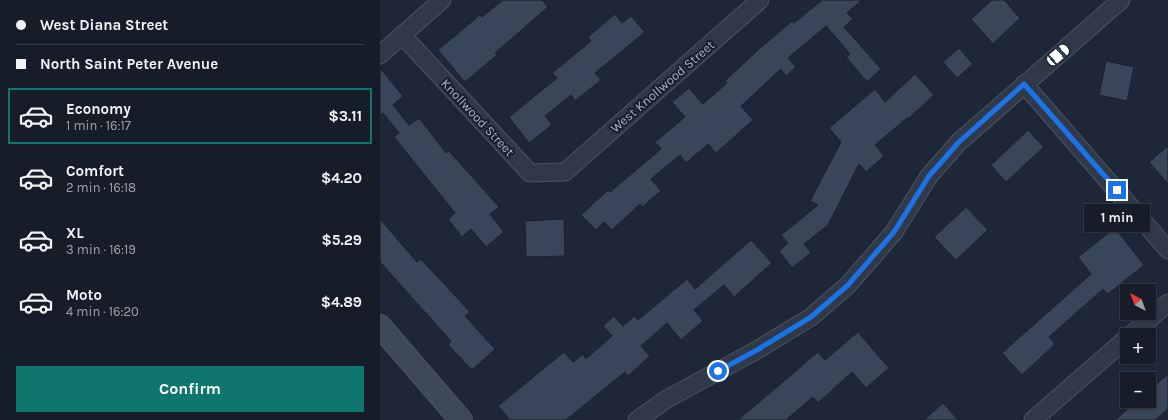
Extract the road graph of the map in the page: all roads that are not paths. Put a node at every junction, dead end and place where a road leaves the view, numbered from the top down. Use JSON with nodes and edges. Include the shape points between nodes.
{"nodes":[{"id":1,"x":442,"y":0,"type":"edge"},
{"id":2,"x":760,"y":0,"type":"edge"},
{"id":3,"x":1121,"y":0,"type":"edge"},
{"id":4,"x":402,"y":35,"type":"junction"},
{"id":5,"x":380,"y":55,"type":"edge"},
{"id":6,"x":1024,"y":84,"type":"junction"},
{"id":7,"x":565,"y":172,"type":"joint"},
{"id":8,"x":1168,"y":250,"type":"edge"},
{"id":9,"x":1168,"y":303,"type":"edge"},
{"id":10,"x":1139,"y":328,"type":"edge"},
{"id":11,"x":381,"y":329,"type":"edge"},
{"id":12,"x":1120,"y":344,"type":"edge"},
{"id":13,"x":461,"y":420,"type":"edge"},
{"id":14,"x":636,"y":420,"type":"edge"},
{"id":15,"x":1033,"y":420,"type":"edge"}],
"edges":[{"from":1,"to":4,"type":"street"},
{"from":2,"to":7,"type":"street","name":"West Knollwood Street"},
{"from":3,"to":6,"type":"street"},
{"from":4,"to":5,"type":"street"},
{"from":4,"to":7,"type":"street","name":"Knollwood Street","via":[[530,173]]},
{"from":6,"to":8,"type":"street"},
{"from":6,"to":14,"type":"street","via":[[959,142],[929,176],[894,232],[848,285],[811,317],[757,350],[667,398]]},
{"from":9,"to":10,"type":"street"},
{"from":11,"to":13,"type":"street"},
{"from":12,"to":15,"type":"street"}]}
